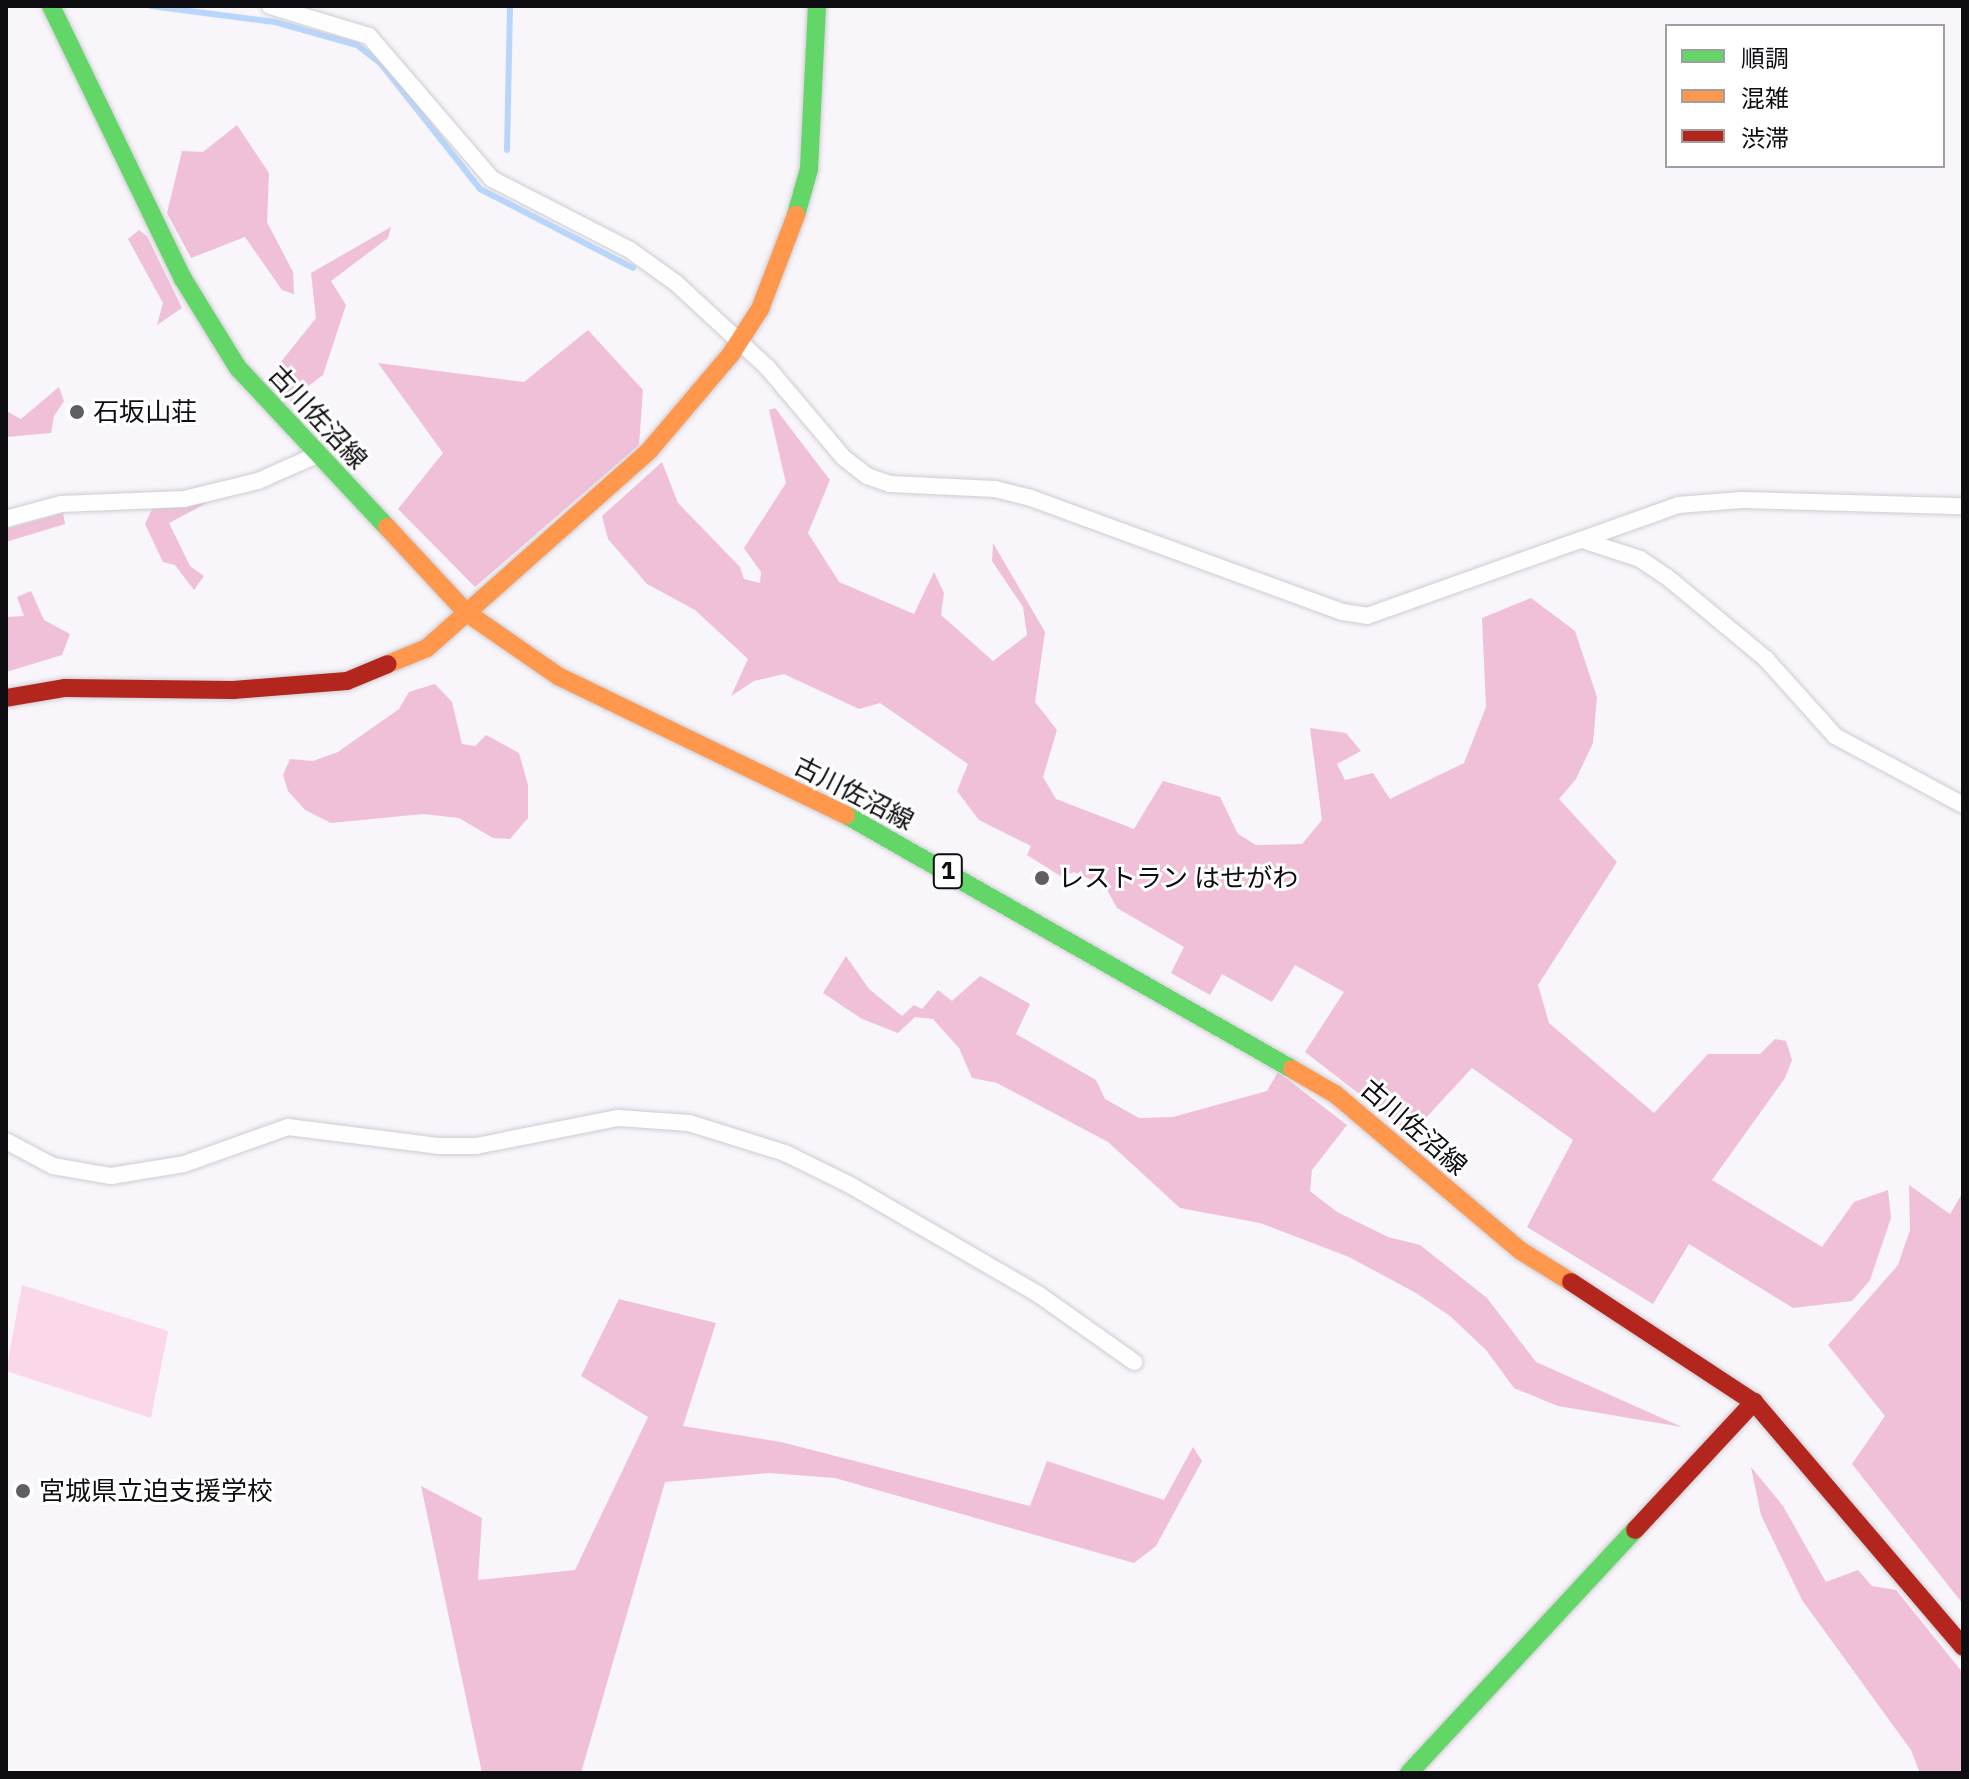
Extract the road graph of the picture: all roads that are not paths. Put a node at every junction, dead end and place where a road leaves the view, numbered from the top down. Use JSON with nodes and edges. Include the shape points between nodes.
{"nodes":[{"id":1,"x":51,"y":6,"type":"edge"},
{"id":2,"x":270,"y":6,"type":"edge"},
{"id":3,"x":817,"y":6,"type":"edge"},
{"id":4,"x":739,"y":341,"type":"junction"},
{"id":5,"x":317,"y":455,"type":"junction"},
{"id":6,"x":1963,"y":506,"type":"edge"},
{"id":7,"x":6,"y":519,"type":"edge"},
{"id":8,"x":1582,"y":540,"type":"junction"},
{"id":9,"x":467,"y":613,"type":"junction"},
{"id":10,"x":6,"y":698,"type":"edge"},
{"id":11,"x":1963,"y":805,"type":"edge"},
{"id":12,"x":6,"y":1141,"type":"edge"},
{"id":13,"x":1134,"y":1362,"type":"dead end"},
{"id":14,"x":1754,"y":1402,"type":"junction"},
{"id":15,"x":1963,"y":1647,"type":"edge"},
{"id":16,"x":1409,"y":1773,"type":"edge"}],
"edges":[{"from":1,"to":5,"type":"main road","name":"古川佐沼線","number":"1","via":[[210,327],[257,392]]},
{"from":2,"to":4,"type":"street","via":[[369,36],[492,179],[630,250]]},
{"from":3,"to":4,"type":"main road","via":[[809,169],[786,249]]},
{"from":4,"to":8,"type":"street","via":[[867,476],[890,484],[995,489],[1028,497],[1343,612],[1367,616]]},
{"from":4,"to":9,"type":"main road","via":[[648,452]]},
{"from":5,"to":7,"type":"street","via":[[258,481],[184,499],[61,504]]},
{"from":5,"to":9,"type":"main road","name":"古川佐沼線","number":"1"},
{"from":6,"to":8,"type":"street","via":[[1712,501],[1642,515]]},
{"from":8,"to":11,"type":"street","via":[[1640,559],[1667,577],[1766,659],[1835,736]]},
{"from":9,"to":10,"type":"main road","via":[[427,648],[347,681],[233,690],[65,688]]},
{"from":9,"to":14,"type":"main road","name":"古川佐沼線","number":"1","via":[[558,676],[847,816],[1301,1070],[1366,1117],[1521,1251]]},
{"from":12,"to":13,"type":"street","via":[[53,1166],[111,1176],[184,1164],[288,1127],[463,1146],[618,1118],[689,1123],[785,1153],[850,1185],[1038,1294]]},
{"from":14,"to":15,"type":"main road","name":"古川佐沼線","number":"1"},
{"from":14,"to":16,"type":"main road"}]}
